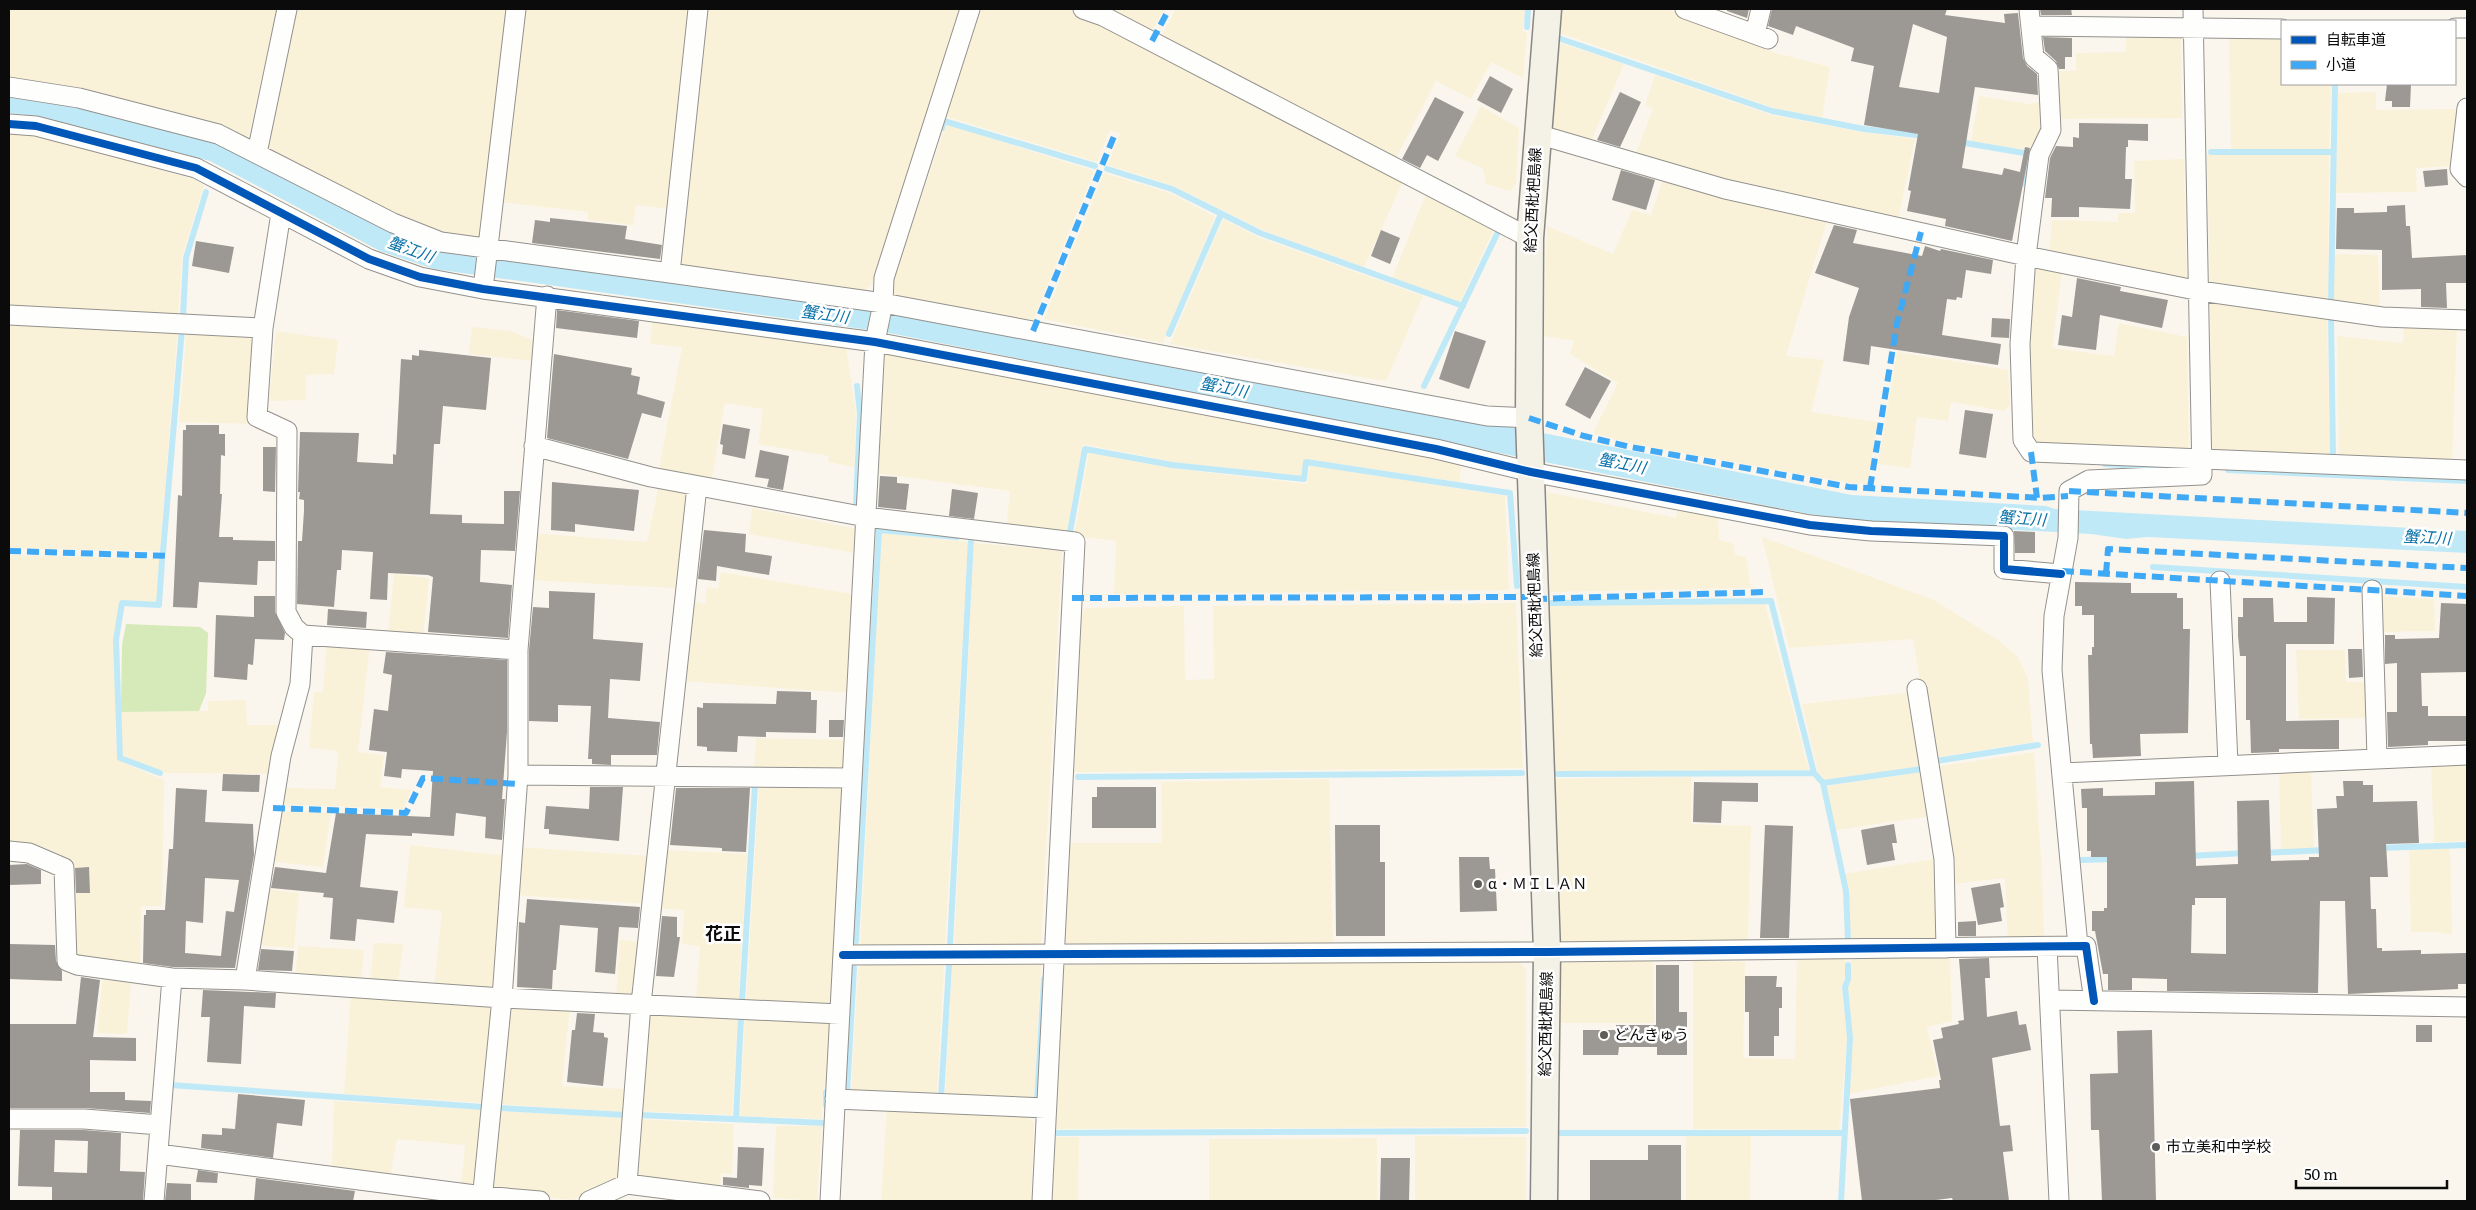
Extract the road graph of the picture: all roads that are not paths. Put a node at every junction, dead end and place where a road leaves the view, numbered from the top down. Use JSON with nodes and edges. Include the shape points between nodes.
{"nodes":[{"id":1,"x":287,"y":9,"type":"edge"},
{"id":2,"x":516,"y":9,"type":"edge"},
{"id":3,"x":698,"y":9,"type":"edge"},
{"id":4,"x":970,"y":9,"type":"edge"},
{"id":5,"x":1083,"y":9,"type":"edge"},
{"id":6,"x":1548,"y":9,"type":"edge"},
{"id":7,"x":1685,"y":9,"type":"edge"},
{"id":8,"x":1761,"y":9,"type":"edge"},
{"id":9,"x":2193,"y":9,"type":"edge"},
{"id":10,"x":2030,"y":17,"type":"edge"},
{"id":11,"x":2193,"y":29,"type":"junction"},
{"id":12,"x":2281,"y":29,"type":"edge"},
{"id":13,"x":9,"y":87,"type":"edge"},
{"id":14,"x":2467,"y":108,"type":"edge"},
{"id":15,"x":9,"y":124,"type":"edge"},
{"id":16,"x":1537,"y":134,"type":"junction"},
{"id":17,"x":258,"y":152,"type":"junction"},
{"id":18,"x":2467,"y":177,"type":"edge"},
{"id":19,"x":281,"y":213,"type":"junction"},
{"id":20,"x":1530,"y":238,"type":"junction"},
{"id":21,"x":488,"y":251,"type":"junction"},
{"id":22,"x":2026,"y":256,"type":"junction"},
{"id":23,"x":670,"y":273,"type":"junction"},
{"id":24,"x":484,"y":286,"type":"junction"},
{"id":25,"x":2200,"y":291,"type":"junction"},
{"id":26,"x":547,"y":296,"type":"junction"},
{"id":27,"x":883,"y":303,"type":"junction"},
{"id":28,"x":9,"y":316,"type":"edge"},
{"id":29,"x":2467,"y":320,"type":"edge"},
{"id":30,"x":263,"y":328,"type":"junction"},
{"id":31,"x":875,"y":342,"type":"junction"},
{"id":32,"x":1529,"y":418,"type":"junction"},
{"id":33,"x":534,"y":446,"type":"junction"},
{"id":34,"x":2202,"y":459,"type":"junction"},
{"id":35,"x":2467,"y":470,"type":"edge"},
{"id":36,"x":1531,"y":472,"type":"junction"},
{"id":37,"x":697,"y":486,"type":"junction"},
{"id":38,"x":866,"y":518,"type":"junction"},
{"id":39,"x":2061,"y":574,"type":"junction"},
{"id":40,"x":2220,"y":581,"type":"dead end"},
{"id":41,"x":2372,"y":590,"type":"dead end"},
{"id":42,"x":303,"y":635,"type":"junction"},
{"id":43,"x":518,"y":650,"type":"junction"},
{"id":44,"x":1917,"y":689,"type":"dead end"},
{"id":45,"x":2467,"y":755,"type":"edge"},
{"id":46,"x":2377,"y":758,"type":"junction"},
{"id":47,"x":2228,"y":764,"type":"junction"},
{"id":48,"x":2062,"y":773,"type":"junction"},
{"id":49,"x":518,"y":775,"type":"junction"},
{"id":50,"x":666,"y":777,"type":"junction"},
{"id":51,"x":852,"y":778,"type":"junction"},
{"id":52,"x":9,"y":851,"type":"edge"},
{"id":53,"x":2078,"y":946,"type":"junction"},
{"id":54,"x":2047,"y":947,"type":"junction"},
{"id":55,"x":1946,"y":948,"type":"junction"},
{"id":56,"x":1547,"y":952,"type":"junction"},
{"id":57,"x":843,"y":955,"type":"junction"},
{"id":58,"x":1054,"y":955,"type":"junction"},
{"id":59,"x":172,"y":978,"type":"junction"},
{"id":60,"x":245,"y":980,"type":"junction"},
{"id":61,"x":502,"y":998,"type":"junction"},
{"id":62,"x":2051,"y":1000,"type":"junction"},
{"id":63,"x":2094,"y":1000,"type":"junction"},
{"id":64,"x":641,"y":1004,"type":"junction"},
{"id":65,"x":2467,"y":1007,"type":"edge"},
{"id":66,"x":840,"y":1014,"type":"junction"},
{"id":67,"x":836,"y":1099,"type":"junction"},
{"id":68,"x":1046,"y":1108,"type":"junction"},
{"id":69,"x":9,"y":1119,"type":"edge"},
{"id":70,"x":160,"y":1125,"type":"junction"},
{"id":71,"x":158,"y":1154,"type":"junction"},
{"id":72,"x":626,"y":1184,"type":"junction"},
{"id":73,"x":483,"y":1199,"type":"edge"},
{"id":74,"x":154,"y":1201,"type":"edge"},
{"id":75,"x":540,"y":1201,"type":"edge"},
{"id":76,"x":589,"y":1201,"type":"edge"},
{"id":77,"x":760,"y":1201,"type":"edge"},
{"id":78,"x":830,"y":1201,"type":"edge"},
{"id":79,"x":1042,"y":1201,"type":"edge"},
{"id":80,"x":1544,"y":1201,"type":"edge"},
{"id":81,"x":2059,"y":1201,"type":"edge"}],
"edges":[{"from":1,"to":17,"type":"street"},
{"from":2,"to":21,"type":"street"},
{"from":3,"to":23,"type":"street"},
{"from":4,"to":27,"type":"street","via":[[884,278]]},
{"from":5,"to":20,"type":"street","via":[[1103,16]]},
{"from":6,"to":16,"type":"main road","name":"給父西枇杷島線"},
{"from":7,"to":8,"type":"street","via":[[1762,37]]},
{"from":9,"to":11,"type":"street"},
{"from":10,"to":11,"type":"street"},
{"from":10,"to":22,"type":"street","via":[[2034,58],[2048,69],[2051,130],[2039,155]]},
{"from":11,"to":12,"type":"street"},
{"from":11,"to":25,"type":"street"},
{"from":13,"to":17,"type":"street","via":[[79,98],[218,134]]},
{"from":14,"to":18,"type":"street","via":[[2460,168]]},
{"from":15,"to":19,"type":"street","via":[[36,126],[196,168]]},
{"from":16,"to":20,"type":"main road","name":"給父西枇杷島線"},
{"from":16,"to":22,"type":"street","via":[[1725,189]]},
{"from":17,"to":21,"type":"street","via":[[393,223],[441,242]]},
{"from":19,"to":24,"type":"street","via":[[369,260],[420,277]]},
{"from":19,"to":30,"type":"street"},
{"from":20,"to":32,"type":"main road","name":"給父西枇杷島線"},
{"from":21,"to":23,"type":"street"},
{"from":21,"to":24,"type":"street"},
{"from":22,"to":25,"type":"street"},
{"from":22,"to":34,"type":"street","via":[[2020,344],[2023,440],[2031,452]]},
{"from":23,"to":27,"type":"street"},
{"from":24,"to":26,"type":"street"},
{"from":25,"to":29,"type":"street","via":[[2382,317]]},
{"from":25,"to":34,"type":"street"},
{"from":26,"to":31,"type":"street"},
{"from":26,"to":33,"type":"street"},
{"from":27,"to":31,"type":"street"},
{"from":27,"to":32,"type":"street","via":[[1487,416]]},
{"from":28,"to":30,"type":"street"},
{"from":30,"to":42,"type":"street","via":[[257,417],[287,431],[286,612]]},
{"from":31,"to":36,"type":"street","via":[[1436,450]]},
{"from":31,"to":38,"type":"street"},
{"from":32,"to":36,"type":"main road","name":"給父西枇杷島線"},
{"from":33,"to":37,"type":"street"},
{"from":33,"to":43,"type":"street"},
{"from":34,"to":35,"type":"street"},
{"from":34,"to":39,"type":"street","via":[[2202,475],[2089,480],[2069,491],[2068,538]]},
{"from":36,"to":39,"type":"street","via":[[1810,525],[1871,531],[2004,536],[2004,569]]},
{"from":36,"to":56,"type":"main road","name":"給父西枇杷島線"},
{"from":37,"to":38,"type":"street"},
{"from":37,"to":50,"type":"street"},
{"from":38,"to":51,"type":"street"},
{"from":38,"to":58,"type":"street","via":[[1075,542]]},
{"from":39,"to":48,"type":"street","via":[[2054,616],[2052,670]]},
{"from":40,"to":47,"type":"street"},
{"from":41,"to":46,"type":"street"},
{"from":42,"to":43,"type":"street"},
{"from":42,"to":60,"type":"street","via":[[300,684],[281,756]]},
{"from":43,"to":49,"type":"street"},
{"from":44,"to":55,"type":"street","via":[[1944,860]]},
{"from":45,"to":46,"type":"street"},
{"from":46,"to":47,"type":"street"},
{"from":47,"to":48,"type":"street"},
{"from":48,"to":53,"type":"street"},
{"from":49,"to":50,"type":"street"},
{"from":49,"to":61,"type":"street"},
{"from":50,"to":51,"type":"street"},
{"from":50,"to":64,"type":"street"},
{"from":51,"to":57,"type":"street"},
{"from":52,"to":59,"type":"street","via":[[29,853],[64,868],[67,961]]},
{"from":53,"to":54,"type":"street"},
{"from":53,"to":63,"type":"street","via":[[2086,946]]},
{"from":54,"to":55,"type":"street"},
{"from":54,"to":62,"type":"street"},
{"from":55,"to":56,"type":"street"},
{"from":56,"to":58,"type":"street"},
{"from":56,"to":80,"type":"main road","name":"給父西枇杷島線"},
{"from":57,"to":58,"type":"street"},
{"from":57,"to":66,"type":"street"},
{"from":58,"to":68,"type":"street"},
{"from":59,"to":60,"type":"street"},
{"from":59,"to":70,"type":"street"},
{"from":60,"to":61,"type":"street"},
{"from":61,"to":64,"type":"street"},
{"from":61,"to":73,"type":"street"},
{"from":62,"to":63,"type":"street"},
{"from":62,"to":81,"type":"street"},
{"from":63,"to":65,"type":"street"},
{"from":64,"to":66,"type":"street"},
{"from":64,"to":72,"type":"street"},
{"from":66,"to":67,"type":"street"},
{"from":67,"to":68,"type":"street"},
{"from":67,"to":78,"type":"street"},
{"from":68,"to":79,"type":"street"},
{"from":69,"to":70,"type":"street","via":[[84,1119]]},
{"from":70,"to":71,"type":"street"},
{"from":71,"to":73,"type":"street"},
{"from":71,"to":74,"type":"street"},
{"from":72,"to":76,"type":"street"},
{"from":72,"to":77,"type":"street"},
{"from":73,"to":75,"type":"street"}]}
